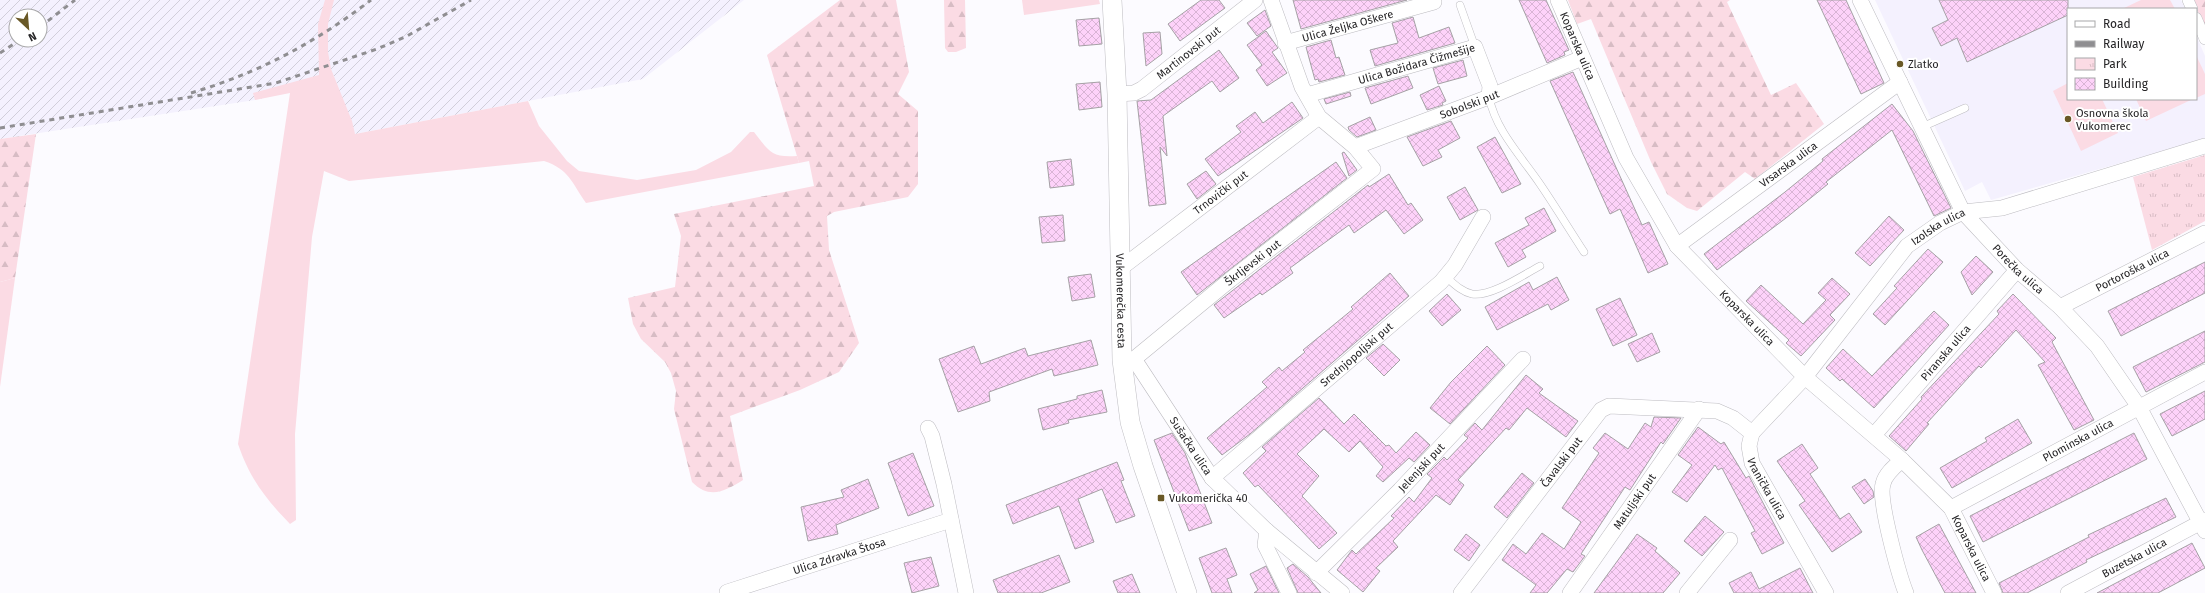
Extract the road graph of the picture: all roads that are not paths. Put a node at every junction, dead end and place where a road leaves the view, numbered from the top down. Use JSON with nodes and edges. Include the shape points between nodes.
{"nodes":[{"id":1,"x":1112,"y":0,"type":"edge"},
{"id":2,"x":1255,"y":0,"type":"edge"},
{"id":3,"x":1271,"y":0,"type":"edge"},
{"id":4,"x":1558,"y":0,"type":"edge"},
{"id":5,"x":1860,"y":0,"type":"edge"},
{"id":6,"x":1434,"y":2,"type":"dead end"},
{"id":7,"x":1460,"y":5,"type":"dead end"},
{"id":8,"x":2197,"y":20,"type":"edge"},
{"id":9,"x":2205,"y":39,"type":"edge"},
{"id":10,"x":1285,"y":43,"type":"junction"},
{"id":11,"x":1475,"y":47,"type":"junction"},
{"id":12,"x":1582,"y":58,"type":"junction"},
{"id":13,"x":1900,"y":82,"type":"junction"},
{"id":14,"x":1117,"y":94,"type":"junction"},
{"id":15,"x":1307,"y":95,"type":"junction"},
{"id":16,"x":1489,"y":97,"type":"junction"},
{"id":17,"x":1965,"y":108,"type":"dead end"},
{"id":18,"x":1319,"y":117,"type":"junction"},
{"id":19,"x":1922,"y":127,"type":"junction"},
{"id":20,"x":2205,"y":146,"type":"edge"},
{"id":21,"x":1355,"y":147,"type":"junction"},
{"id":22,"x":1962,"y":212,"type":"junction"},
{"id":23,"x":1483,"y":217,"type":"dead end"},
{"id":24,"x":2205,"y":233,"type":"edge"},
{"id":25,"x":1677,"y":246,"type":"junction"},
{"id":26,"x":1584,"y":252,"type":"dead end"},
{"id":27,"x":1540,"y":266,"type":"dead end"},
{"id":28,"x":1121,"y":268,"type":"junction"},
{"id":29,"x":2017,"y":270,"type":"junction"},
{"id":30,"x":1446,"y":277,"type":"junction"},
{"id":31,"x":2060,"y":307,"type":"junction"},
{"id":32,"x":1523,"y":359,"type":"dead end"},
{"id":33,"x":1128,"y":360,"type":"junction"},
{"id":34,"x":2205,"y":372,"type":"edge"},
{"id":35,"x":1805,"y":377,"type":"junction"},
{"id":36,"x":2138,"y":407,"type":"junction"},
{"id":37,"x":1699,"y":409,"type":"junction"},
{"id":38,"x":928,"y":428,"type":"dead end"},
{"id":39,"x":1752,"y":433,"type":"junction"},
{"id":40,"x":1874,"y":435,"type":"junction"},
{"id":41,"x":1902,"y":460,"type":"junction"},
{"id":42,"x":1212,"y":478,"type":"junction"},
{"id":43,"x":1951,"y":508,"type":"junction"},
{"id":44,"x":951,"y":520,"type":"junction"},
{"id":45,"x":2203,"y":525,"type":"edge"},
{"id":46,"x":1267,"y":531,"type":"junction"},
{"id":47,"x":1730,"y":540,"type":"dead end"},
{"id":48,"x":1316,"y":573,"type":"junction"},
{"id":49,"x":727,"y":592,"type":"edge"},
{"id":50,"x":966,"y":593,"type":"edge"},
{"id":51,"x":1187,"y":593,"type":"edge"},
{"id":52,"x":1289,"y":593,"type":"edge"},
{"id":53,"x":1342,"y":593,"type":"edge"},
{"id":54,"x":1461,"y":593,"type":"edge"},
{"id":55,"x":1570,"y":593,"type":"edge"},
{"id":56,"x":1686,"y":593,"type":"edge"},
{"id":57,"x":1826,"y":593,"type":"edge"},
{"id":58,"x":1906,"y":593,"type":"edge"},
{"id":59,"x":1994,"y":593,"type":"edge"},
{"id":60,"x":2068,"y":593,"type":"edge"}],
"edges":[{"from":1,"to":14,"type":"street","name":"Vukomerečka cesta"},
{"from":2,"to":14,"type":"street","name":"Martinovski put","via":[[1142,88],[1134,93]]},
{"from":3,"to":10,"type":"street"},
{"from":4,"to":12,"type":"street","name":"Koparska ulica"},
{"from":5,"to":13,"type":"street","name":"Porečka ulica"},
{"from":6,"to":10,"type":"street","name":"Ulica Željka Oškere"},
{"from":7,"to":11,"type":"lane"},
{"from":8,"to":9,"type":"street"},
{"from":10,"to":15,"type":"street"},
{"from":11,"to":15,"type":"street","name":"Ulica Božidara Čižmešije"},
{"from":11,"to":16,"type":"street","name":"Ulica Božidara Čižmešije","via":[[1490,86]]},
{"from":12,"to":16,"type":"street","name":"Sobolski put"},
{"from":12,"to":25,"type":"street","name":"Koparska ulica","via":[[1626,158]]},
{"from":13,"to":19,"type":"street","name":"Porečka ulica"},
{"from":13,"to":25,"type":"street","name":"Vrsarska ulica"},
{"from":14,"to":28,"type":"street","name":"Vukomerečka cesta"},
{"from":15,"to":18,"type":"street"},
{"from":16,"to":21,"type":"street","name":"Sobolski put"},
{"from":16,"to":26,"type":"lane","via":[[1499,128],[1540,184]]},
{"from":17,"to":19,"type":"lane"},
{"from":18,"to":21,"type":"street"},
{"from":18,"to":28,"type":"street","name":"Trnovički put"},
{"from":19,"to":22,"type":"street","name":"Porečka ulica"},
{"from":20,"to":22,"type":"street","name":"Izolska ulica","via":[[2002,208]]},
{"from":21,"to":33,"type":"street","name":"Škrljevski put","via":[[1373,169]]},
{"from":22,"to":29,"type":"street","name":"Porečka ulica"},
{"from":22,"to":35,"type":"street","name":"Izolska ulica","via":[[1940,223],[1907,246]]},
{"from":23,"to":30,"type":"street","name":"Srednjopoljski put"},
{"from":24,"to":31,"type":"street","name":"Portoroška ulica"},
{"from":25,"to":35,"type":"street","name":"Koparska ulica"},
{"from":27,"to":30,"type":"lane","via":[[1482,294],[1471,294],[1459,289]]},
{"from":28,"to":33,"type":"street","name":"Vukomerečka cesta"},
{"from":29,"to":31,"type":"street","name":"Porečka ulica"},
{"from":29,"to":40,"type":"street","name":"Piranska ulica"},
{"from":30,"to":42,"type":"street","name":"Srednjopoljski put"},
{"from":31,"to":36,"type":"street","name":"Porečka ulica","via":[[2097,346]]},
{"from":32,"to":48,"type":"street","name":"Jelenjski put","via":[[1400,490]]},
{"from":33,"to":42,"type":"street","name":"Sušačka ulica"},
{"from":33,"to":51,"type":"street","name":"Vukomerečka cesta","via":[[1130,422]]},
{"from":34,"to":36,"type":"street","name":"Plominska ulica"},
{"from":35,"to":39,"type":"street","name":"Izolska ulica"},
{"from":35,"to":40,"type":"street","name":"Koparska ulica"},
{"from":36,"to":43,"type":"street","name":"Plominska ulica"},
{"from":36,"to":45,"type":"street","name":"Porečka ulica"},
{"from":37,"to":39,"type":"street","via":[[1733,418]]},
{"from":37,"to":54,"type":"street","name":"Čavalski put","via":[[1609,406],[1601,410]]},
{"from":37,"to":55,"type":"street","name":"Matuljski put"},
{"from":38,"to":44,"type":"street"},
{"from":39,"to":57,"type":"street","name":"Vranička ulica","via":[[1749,446],[1752,463]]},
{"from":40,"to":41,"type":"street","name":"Koparska ulica"},
{"from":41,"to":43,"type":"street","name":"Koparska ulica"},
{"from":41,"to":58,"type":"street","via":[[1889,472],[1883,483],[1882,496],[1892,545]]},
{"from":42,"to":46,"type":"street","name":"Sušačka ulica"},
{"from":43,"to":59,"type":"street","name":"Koparska ulica"},
{"from":44,"to":49,"type":"street","name":"Ulica Zdravka Štosa"},
{"from":44,"to":50,"type":"street"},
{"from":45,"to":60,"type":"street","name":"Buzetska ulica"},
{"from":46,"to":48,"type":"street","name":"Sušačka ulica"},
{"from":46,"to":52,"type":"street","via":[[1265,545]]},
{"from":47,"to":56,"type":"street"},
{"from":48,"to":53,"type":"street","name":"Sušačka ulica"}]}
